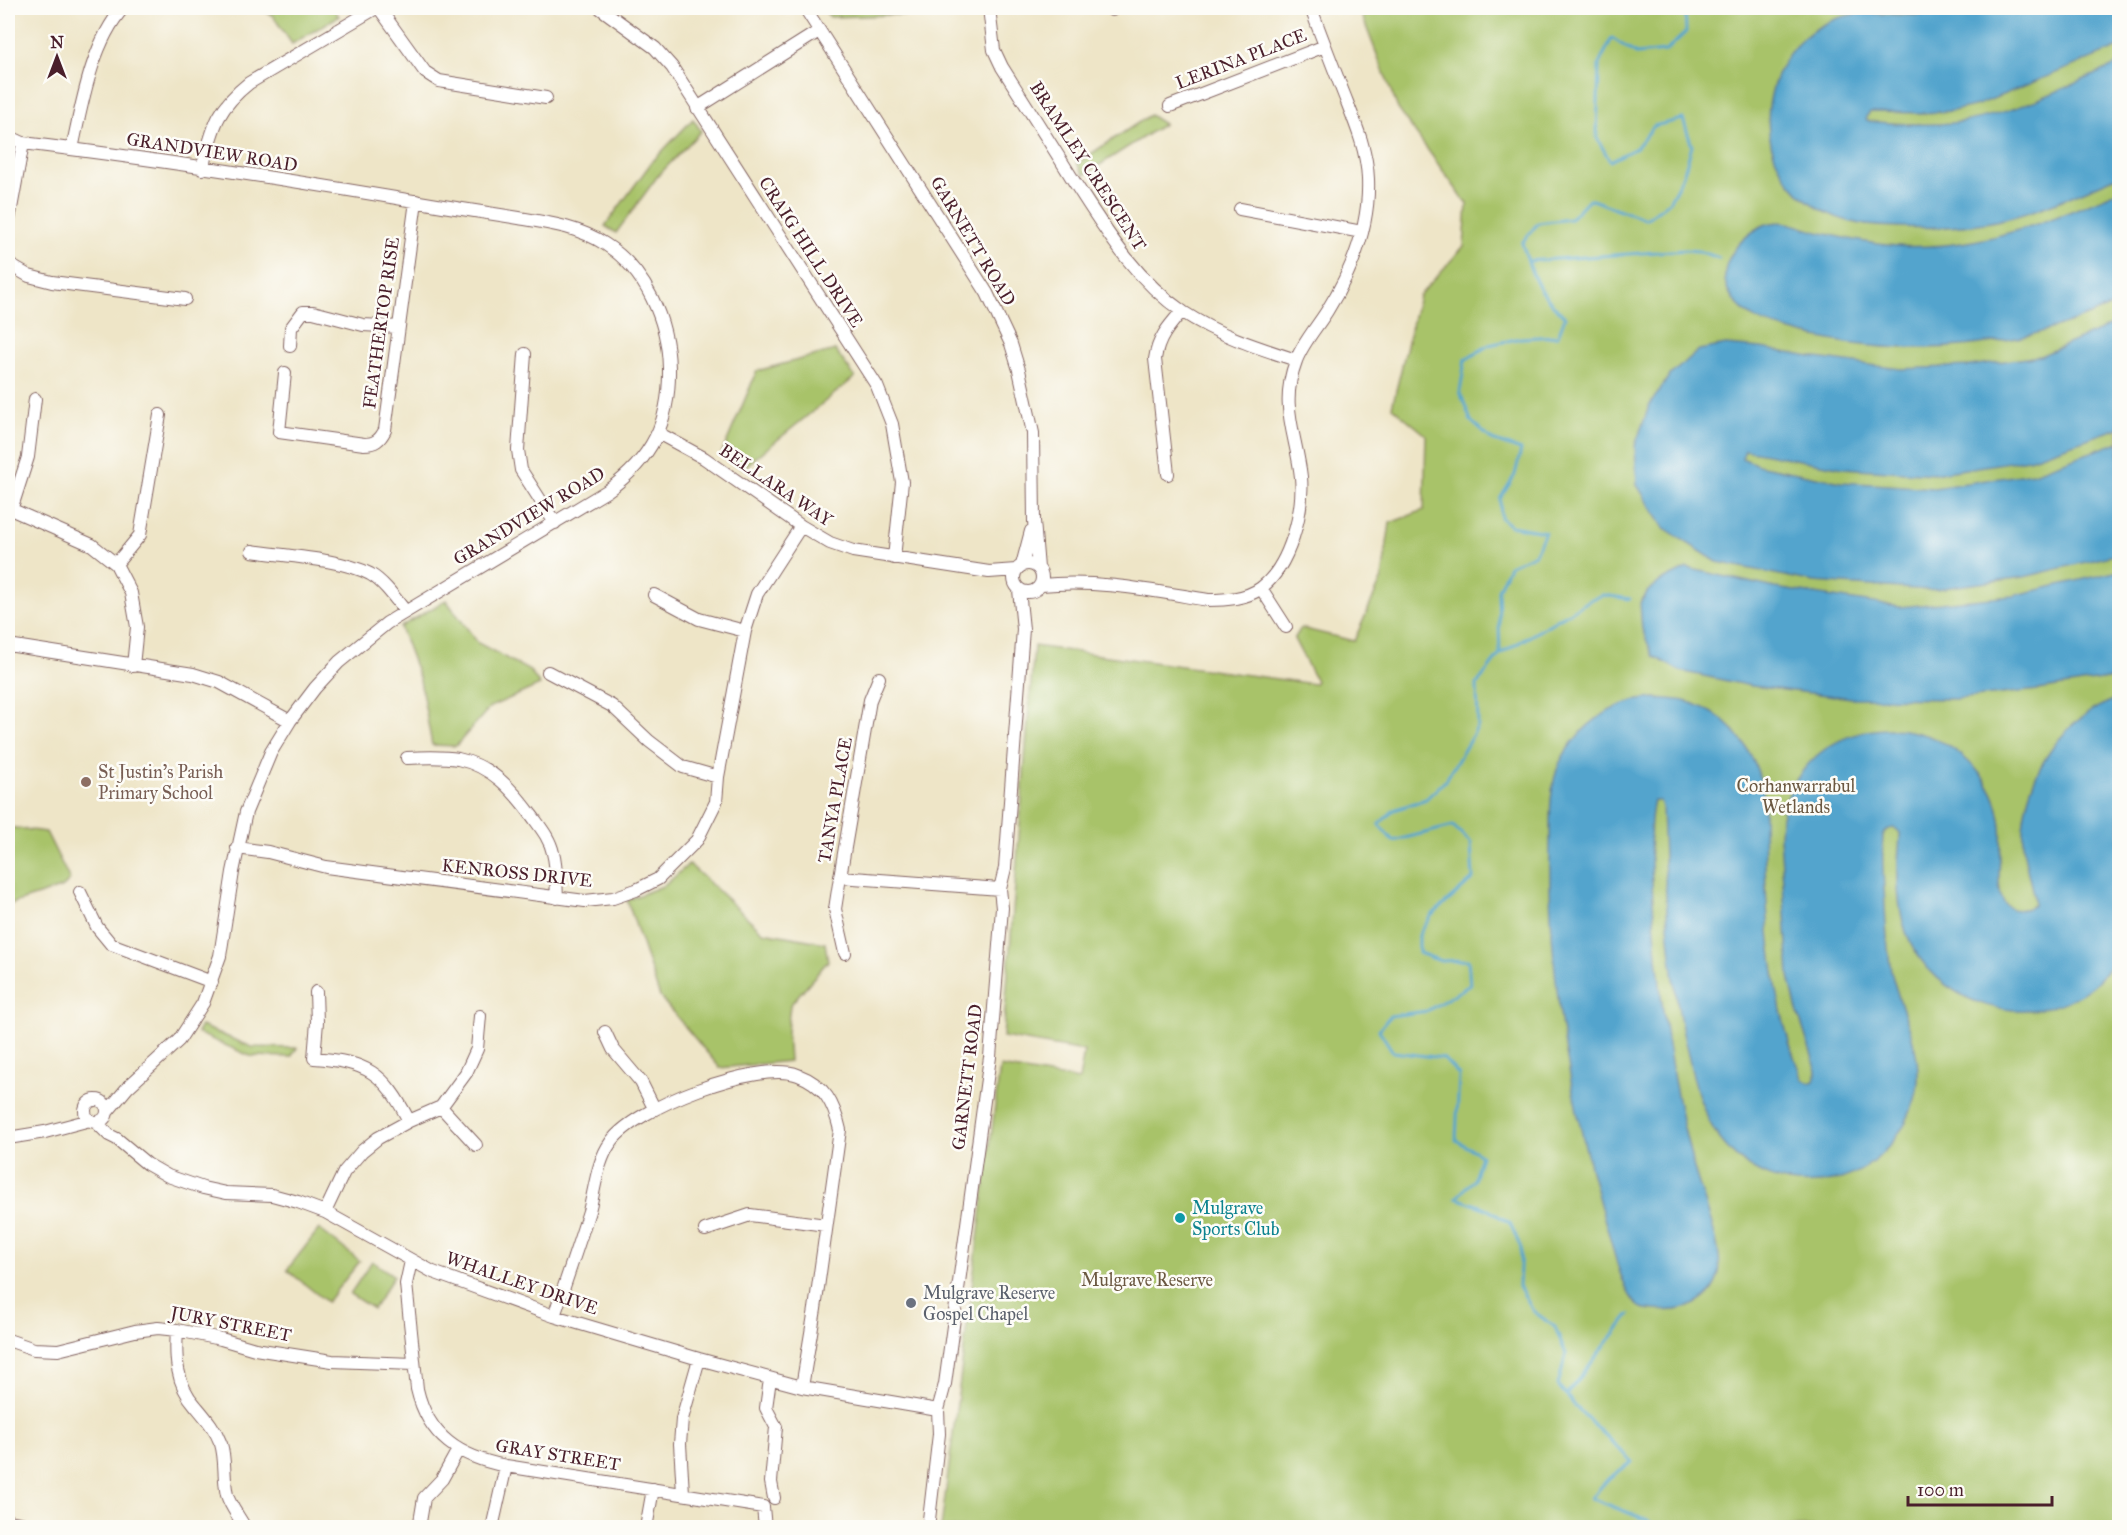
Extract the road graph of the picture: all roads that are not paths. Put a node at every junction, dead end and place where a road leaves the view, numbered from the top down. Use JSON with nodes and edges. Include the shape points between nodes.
{"nodes":[{"id":1,"x":123,"y":8,"type":"edge"},
{"id":2,"x":378,"y":8,"type":"edge"},
{"id":3,"x":600,"y":8,"type":"edge"},
{"id":4,"x":805,"y":8,"type":"edge"},
{"id":5,"x":989,"y":8,"type":"edge"},
{"id":6,"x":1311,"y":8,"type":"edge"},
{"id":7,"x":819,"y":31,"type":"junction"},
{"id":8,"x":1325,"y":46,"type":"junction"},
{"id":9,"x":546,"y":98,"type":"dead end"},
{"id":10,"x":1170,"y":106,"type":"dead end"},
{"id":11,"x":697,"y":108,"type":"junction"},
{"id":12,"x":8,"y":136,"type":"edge"},
{"id":13,"x":23,"y":142,"type":"junction"},
{"id":14,"x":72,"y":149,"type":"junction"},
{"id":15,"x":202,"y":169,"type":"junction"},
{"id":16,"x":416,"y":201,"type":"junction"},
{"id":17,"x":1240,"y":209,"type":"dead end"},
{"id":18,"x":8,"y":225,"type":"edge"},
{"id":19,"x":1362,"y":232,"type":"junction"},
{"id":20,"x":8,"y":264,"type":"edge"},
{"id":21,"x":185,"y":299,"type":"dead end"},
{"id":22,"x":1182,"y":311,"type":"junction"},
{"id":23,"x":399,"y":327,"type":"junction"},
{"id":24,"x":290,"y":346,"type":"dead end"},
{"id":25,"x":525,"y":354,"type":"dead end"},
{"id":26,"x":1296,"y":360,"type":"junction"},
{"id":27,"x":285,"y":374,"type":"dead end"},
{"id":28,"x":35,"y":399,"type":"dead end"},
{"id":29,"x":160,"y":415,"type":"dead end"},
{"id":30,"x":656,"y":436,"type":"junction"},
{"id":31,"x":1168,"y":474,"type":"dead end"},
{"id":32,"x":9,"y":509,"type":"edge"},
{"id":33,"x":1034,"y":521,"type":"junction"},
{"id":34,"x":555,"y":523,"type":"junction"},
{"id":35,"x":801,"y":526,"type":"junction"},
{"id":36,"x":252,"y":551,"type":"dead end"},
{"id":37,"x":894,"y":558,"type":"junction"},
{"id":38,"x":116,"y":564,"type":"junction"},
{"id":39,"x":1019,"y":568,"type":"junction"},
{"id":40,"x":989,"y":572,"type":"junction"},
{"id":41,"x":1039,"y":579,"type":"junction"},
{"id":42,"x":1017,"y":586,"type":"junction"},
{"id":43,"x":1261,"y":588,"type":"junction"},
{"id":44,"x":654,"y":596,"type":"dead end"},
{"id":45,"x":405,"y":611,"type":"junction"},
{"id":46,"x":1286,"y":627,"type":"dead end"},
{"id":47,"x":1023,"y":629,"type":"junction"},
{"id":48,"x":745,"y":630,"type":"junction"},
{"id":49,"x":8,"y":645,"type":"edge"},
{"id":50,"x":133,"y":666,"type":"junction"},
{"id":51,"x":548,"y":672,"type":"dead end"},
{"id":52,"x":879,"y":678,"type":"dead end"},
{"id":53,"x":290,"y":721,"type":"junction"},
{"id":54,"x":408,"y":758,"type":"dead end"},
{"id":55,"x":718,"y":777,"type":"junction"},
{"id":56,"x":238,"y":844,"type":"junction"},
{"id":57,"x":840,"y":877,"type":"junction"},
{"id":58,"x":1000,"y":890,"type":"junction"},
{"id":59,"x":80,"y":892,"type":"dead end"},
{"id":60,"x":557,"y":898,"type":"junction"},
{"id":61,"x":845,"y":953,"type":"dead end"},
{"id":62,"x":212,"y":982,"type":"junction"},
{"id":63,"x":316,"y":992,"type":"dead end"},
{"id":64,"x":480,"y":1016,"type":"dead end"},
{"id":65,"x":605,"y":1032,"type":"dead end"},
{"id":66,"x":128,"y":1087,"type":"junction"},
{"id":67,"x":100,"y":1100,"type":"junction"},
{"id":68,"x":86,"y":1107,"type":"junction"},
{"id":69,"x":441,"y":1107,"type":"junction"},
{"id":70,"x":654,"y":1108,"type":"junction"},
{"id":71,"x":100,"y":1117,"type":"junction"},
{"id":72,"x":409,"y":1120,"type":"junction"},
{"id":73,"x":58,"y":1127,"type":"junction"},
{"id":74,"x":8,"y":1138,"type":"edge"},
{"id":75,"x":476,"y":1145,"type":"dead end"},
{"id":76,"x":325,"y":1212,"type":"junction"},
{"id":77,"x":826,"y":1226,"type":"junction"},
{"id":78,"x":705,"y":1230,"type":"dead end"},
{"id":79,"x":416,"y":1263,"type":"junction"},
{"id":80,"x":554,"y":1316,"type":"junction"},
{"id":81,"x":177,"y":1330,"type":"junction"},
{"id":82,"x":8,"y":1340,"type":"edge"},
{"id":83,"x":699,"y":1359,"type":"junction"},
{"id":84,"x":414,"y":1361,"type":"junction"},
{"id":85,"x":770,"y":1379,"type":"junction"},
{"id":86,"x":802,"y":1387,"type":"junction"},
{"id":87,"x":938,"y":1410,"type":"junction"},
{"id":88,"x":459,"y":1450,"type":"junction"},
{"id":89,"x":506,"y":1466,"type":"junction"},
{"id":90,"x":652,"y":1489,"type":"junction"},
{"id":91,"x":683,"y":1492,"type":"junction"},
{"id":92,"x":774,"y":1498,"type":"dead end"},
{"id":93,"x":8,"y":1521,"type":"edge"},
{"id":94,"x":45,"y":1527,"type":"edge"},
{"id":95,"x":245,"y":1527,"type":"edge"},
{"id":96,"x":419,"y":1527,"type":"edge"},
{"id":97,"x":492,"y":1527,"type":"edge"},
{"id":98,"x":646,"y":1527,"type":"edge"},
{"id":99,"x":765,"y":1527,"type":"edge"},
{"id":100,"x":928,"y":1527,"type":"edge"}],
"edges":[{"from":1,"to":14,"type":"street","via":[[105,36],[84,92]]},
{"from":2,"to":9,"type":"street","via":[[425,72],[439,81]]},
{"from":2,"to":15,"type":"street","via":[[233,96],[220,111]]},
{"from":3,"to":11,"type":"street","name":"CRAIG HILL DRIVE","via":[[655,48],[672,67]]},
{"from":4,"to":7,"type":"street","name":"GARNETT ROAD"},
{"from":5,"to":22,"type":"street","name":"BRAMLEY CRESCENT","via":[[994,50],[1014,87],[1122,255]]},
{"from":6,"to":8,"type":"street"},
{"from":7,"to":11,"type":"street"},
{"from":7,"to":33,"type":"street","name":"GARNETT ROAD","via":[[987,293],[1000,320],[1019,370],[1033,433]]},
{"from":8,"to":10,"type":"street","name":"LERINA PLACE"},
{"from":8,"to":19,"type":"street","via":[[1366,158],[1368,197]]},
{"from":11,"to":37,"type":"street","name":"CRAIG HILL DRIVE","via":[[877,386],[892,424],[902,482]]},
{"from":12,"to":13,"type":"street","name":"GRANDVIEW ROAD"},
{"from":13,"to":14,"type":"street","name":"GRANDVIEW ROAD"},
{"from":13,"to":18,"type":"street"},
{"from":14,"to":15,"type":"street","name":"GRANDVIEW ROAD"},
{"from":15,"to":16,"type":"street","name":"GRANDVIEW ROAD"},
{"from":16,"to":23,"type":"street","name":"FEATHERTOP RISE"},
{"from":16,"to":30,"type":"street","name":"GRANDVIEW ROAD","via":[[585,232],[624,260],[648,291],[664,327],[668,350],[667,409]]},
{"from":17,"to":19,"type":"street"},
{"from":19,"to":26,"type":"street","via":[[1357,255],[1337,295]]},
{"from":20,"to":21,"type":"street","via":[[29,276],[52,282]]},
{"from":22,"to":26,"type":"street","name":"BRAMLEY CRESCENT","via":[[1217,332]]},
{"from":22,"to":31,"type":"street","via":[[1161,336],[1155,359]]},
{"from":23,"to":24,"type":"street","via":[[363,325],[303,312],[291,328]]},
{"from":23,"to":27,"type":"street","name":"FEATHERTOP RISE","via":[[385,430],[372,444],[279,432]]},
{"from":25,"to":34,"type":"street","via":[[518,450],[521,470]]},
{"from":26,"to":43,"type":"street","via":[[1288,392],[1301,477],[1296,528],[1280,566]]},
{"from":28,"to":32,"type":"street","via":[[28,457]]},
{"from":29,"to":38,"type":"street","via":[[140,535]]},
{"from":30,"to":34,"type":"street","name":"GRANDVIEW ROAD","via":[[642,459],[619,483]]},
{"from":30,"to":35,"type":"street","name":"BELLARA WAY","via":[[704,458]]},
{"from":32,"to":38,"type":"street","via":[[92,545]]},
{"from":33,"to":39,"type":"street","name":"GARNETT ROAD"},
{"from":33,"to":41,"type":"street","name":"GARNETT ROAD"},
{"from":34,"to":45,"type":"street","name":"GRANDVIEW ROAD"},
{"from":35,"to":37,"type":"street","name":"BELLARA WAY","via":[[853,551]]},
{"from":35,"to":48,"type":"street","name":"KENROSS DRIVE","via":[[757,594]]},
{"from":36,"to":45,"type":"street","via":[[346,565],[371,574]]},
{"from":37,"to":40,"type":"street","name":"BELLARA WAY"},
{"from":38,"to":50,"type":"street","via":[[131,593],[135,615]]},
{"from":39,"to":40,"type":"street","name":"BELLARA WAY"},
{"from":39,"to":41,"type":"street","name":"BELLARA WAY","via":[[1030,564]]},
{"from":39,"to":42,"type":"street","name":"GARNETT ROAD"},
{"from":40,"to":42,"type":"street","name":"BELLARA WAY"},
{"from":41,"to":42,"type":"street","via":[[1027,592]]},
{"from":41,"to":43,"type":"street","via":[[1208,600],[1240,597]]},
{"from":41,"to":47,"type":"street","name":"GARNETT ROAD"},
{"from":42,"to":47,"type":"street","name":"GARNETT ROAD"},
{"from":43,"to":46,"type":"street"},
{"from":44,"to":48,"type":"street","via":[[699,619]]},
{"from":45,"to":53,"type":"street","name":"GRANDVIEW ROAD","via":[[339,662]]},
{"from":47,"to":58,"type":"street","name":"GARNETT ROAD","via":[[1005,868]]},
{"from":48,"to":55,"type":"street","name":"KENROSS DRIVE"},
{"from":49,"to":50,"type":"street"},
{"from":50,"to":53,"type":"street","via":[[219,682]]},
{"from":51,"to":55,"type":"street","via":[[612,706],[648,741],[683,767]]},
{"from":52,"to":57,"type":"street","name":"TANYA PLACE","via":[[870,700]]},
{"from":53,"to":56,"type":"street","name":"GRANDVIEW ROAD","via":[[258,779]]},
{"from":54,"to":60,"type":"street","via":[[460,760],[501,779],[546,834],[553,851]]},
{"from":55,"to":60,"type":"street","name":"KENROSS DRIVE","via":[[716,802],[697,840],[658,879],[613,898]]},
{"from":56,"to":60,"type":"street","name":"KENROSS DRIVE","via":[[326,867]]},
{"from":56,"to":62,"type":"street","name":"GRANDVIEW ROAD","via":[[220,956]]},
{"from":57,"to":58,"type":"street","name":"TANYA PLACE"},
{"from":57,"to":61,"type":"street","via":[[835,909]]},
{"from":58,"to":87,"type":"street","name":"GARNETT ROAD","via":[[1002,908],[990,1058],[945,1384]]},
{"from":59,"to":62,"type":"street","via":[[97,927],[111,944]]},
{"from":62,"to":66,"type":"street","name":"GRANDVIEW ROAD","via":[[203,1004],[179,1040]]},
{"from":63,"to":72,"type":"street","via":[[314,1058],[358,1064],[372,1073],[394,1093]]},
{"from":64,"to":69,"type":"street","via":[[477,1049],[466,1073]]},
{"from":65,"to":70,"type":"street","via":[[613,1049],[641,1082]]},
{"from":66,"to":67,"type":"street","name":"GRANDVIEW ROAD"},
{"from":66,"to":71,"type":"street","name":"GRANDVIEW ROAD"},
{"from":67,"to":68,"type":"street","via":[[93,1100]]},
{"from":67,"to":71,"type":"street","via":[[106,1106]]},
{"from":68,"to":71,"type":"street","via":[[86,1114]]},
{"from":68,"to":73,"type":"street"},
{"from":69,"to":72,"type":"street"},
{"from":69,"to":75,"type":"street"},
{"from":70,"to":77,"type":"street","via":[[720,1081],[777,1072],[797,1074],[817,1084],[836,1110],[840,1130]]},
{"from":70,"to":80,"type":"street","via":[[626,1126],[611,1142],[601,1162]]},
{"from":71,"to":73,"type":"street"},
{"from":71,"to":76,"type":"street","name":"WHALLEY DRIVE","via":[[117,1139],[168,1176],[226,1193],[272,1195]]},
{"from":72,"to":76,"type":"street","via":[[362,1151],[344,1172]]},
{"from":73,"to":74,"type":"street"},
{"from":76,"to":79,"type":"street","name":"WHALLEY DRIVE"},
{"from":77,"to":78,"type":"street","via":[[750,1215]]},
{"from":77,"to":86,"type":"street"},
{"from":79,"to":80,"type":"street","name":"WHALLEY DRIVE"},
{"from":79,"to":84,"type":"street","name":"GRAY STREET","via":[[406,1284]]},
{"from":80,"to":83,"type":"street","name":"WHALLEY DRIVE"},
{"from":81,"to":82,"type":"street","name":"JURY STREET","via":[[135,1331],[58,1350],[34,1349]]},
{"from":81,"to":84,"type":"street","name":"JURY STREET","via":[[255,1349],[332,1361]]},
{"from":81,"to":95,"type":"street","via":[[181,1382],[220,1442],[228,1497]]},
{"from":83,"to":85,"type":"street","name":"WHALLEY DRIVE"},
{"from":83,"to":91,"type":"street","via":[[682,1419]]},
{"from":84,"to":88,"type":"street","name":"GRAY STREET","via":[[420,1403],[428,1419]]},
{"from":85,"to":86,"type":"street","name":"WHALLEY DRIVE"},
{"from":85,"to":92,"type":"street","via":[[766,1408],[776,1427],[771,1482]]},
{"from":86,"to":87,"type":"street","name":"WHALLEY DRIVE"},
{"from":87,"to":100,"type":"street","name":"GARNETT ROAD","via":[[939,1434]]},
{"from":88,"to":89,"type":"street","name":"GRAY STREET"},
{"from":88,"to":96,"type":"street","via":[[442,1479],[424,1498]]},
{"from":89,"to":90,"type":"street","name":"GRAY STREET"},
{"from":89,"to":97,"type":"street"},
{"from":90,"to":91,"type":"street","name":"GRAY STREET"},
{"from":90,"to":98,"type":"street"},
{"from":91,"to":99,"type":"street","name":"GRAY STREET","via":[[763,1507]]},
{"from":93,"to":94,"type":"street"}]}
